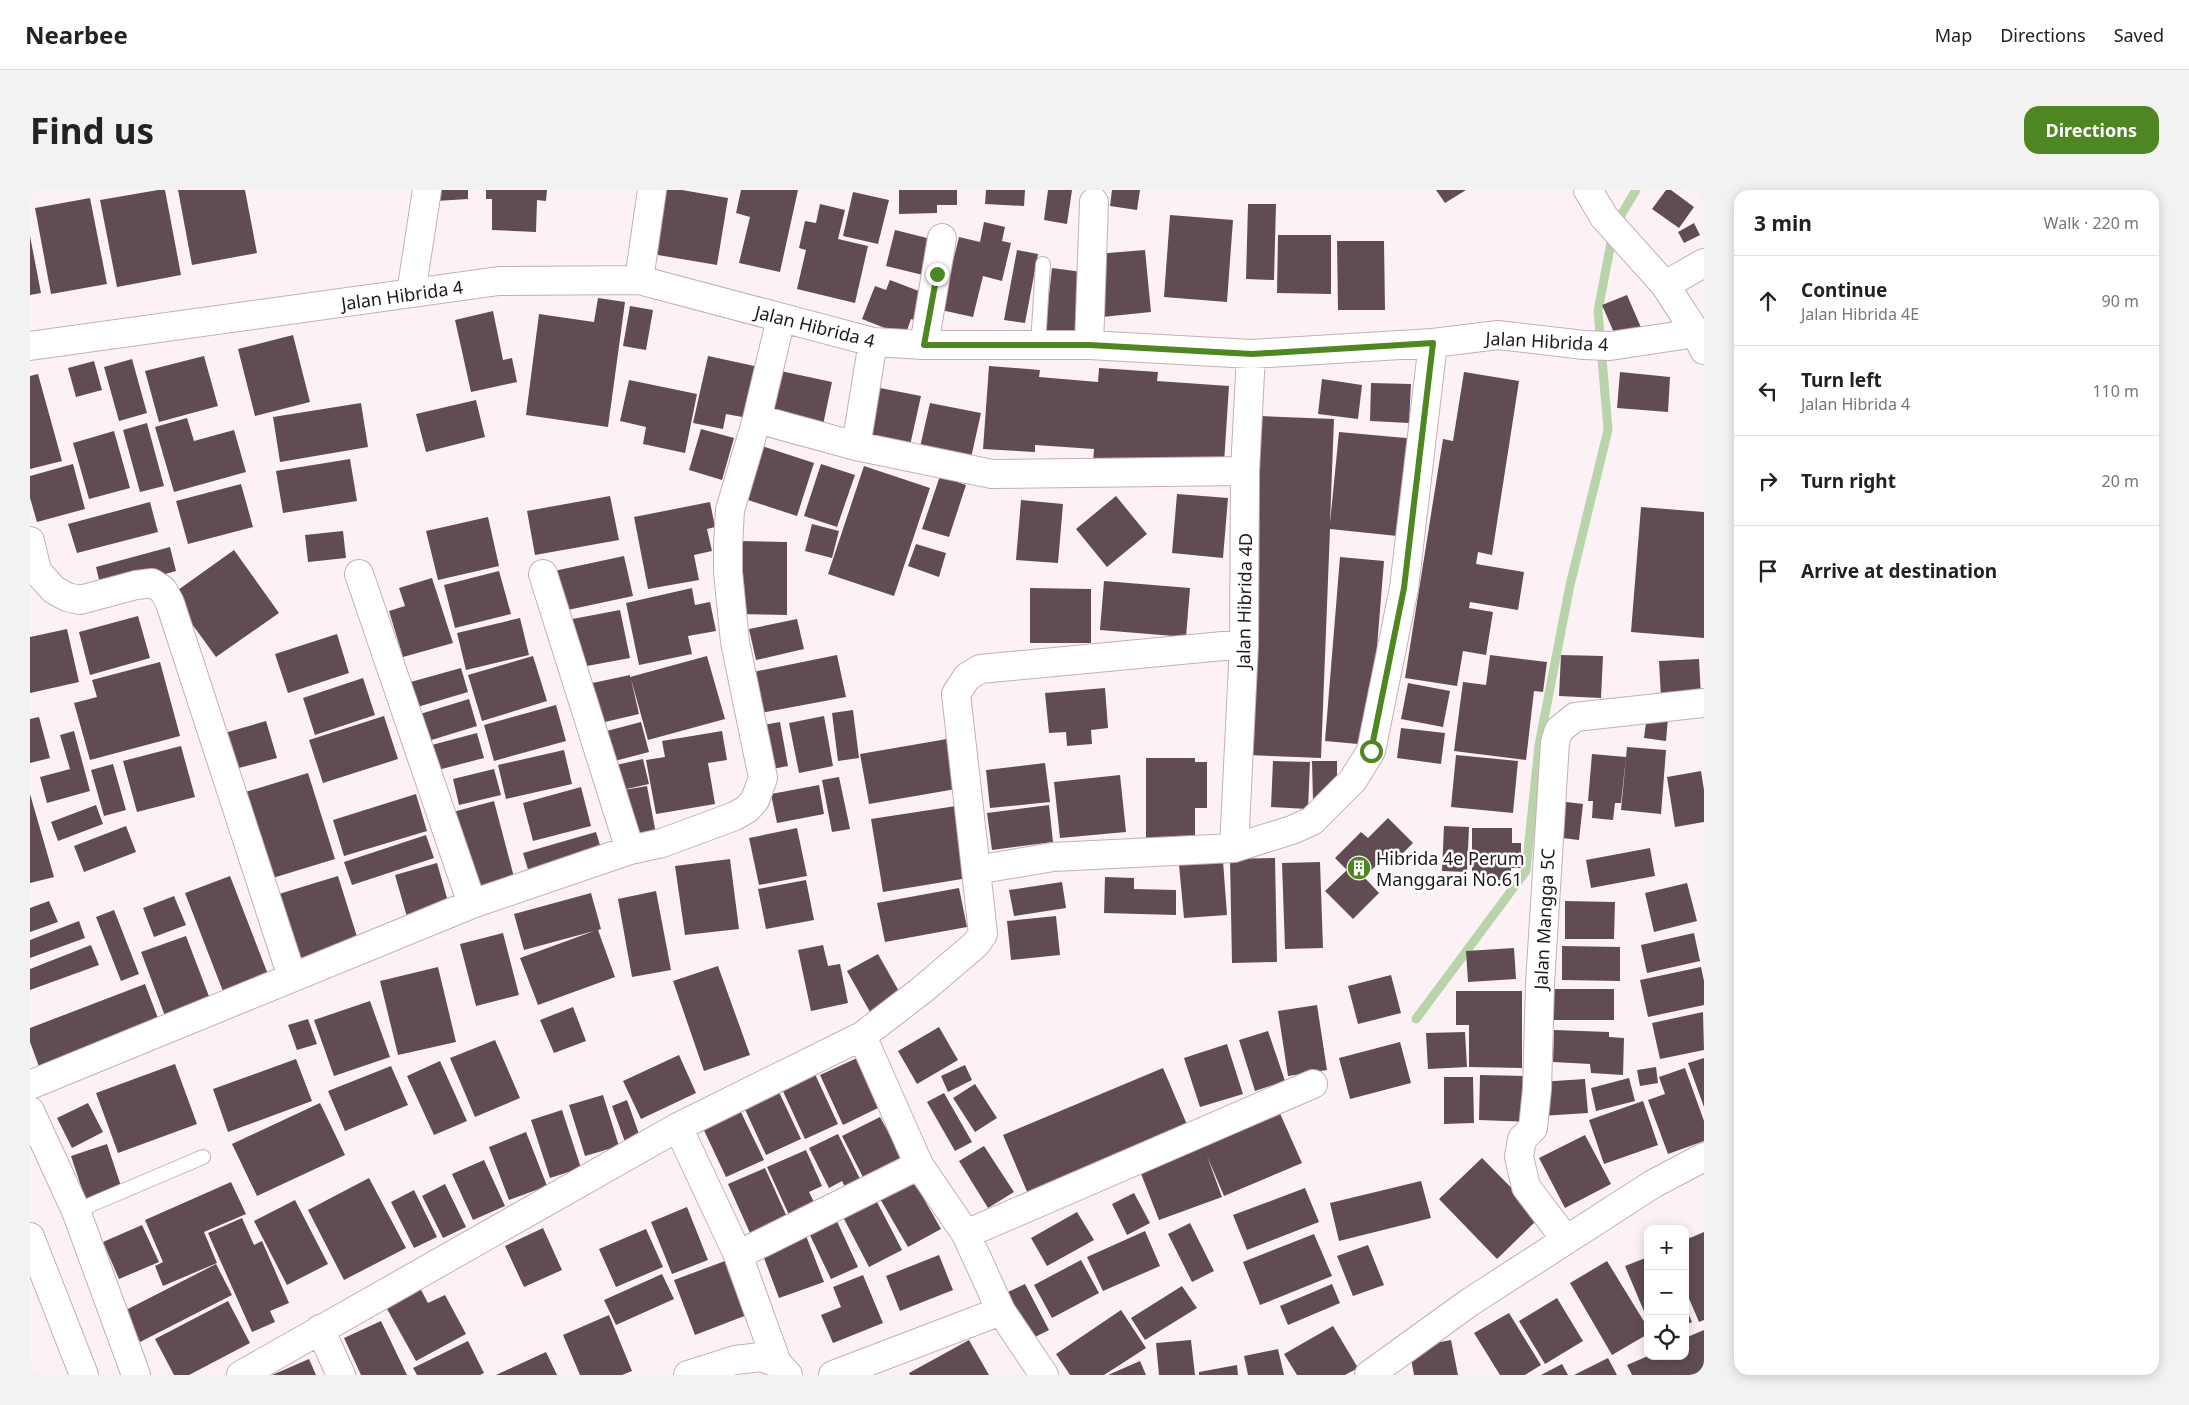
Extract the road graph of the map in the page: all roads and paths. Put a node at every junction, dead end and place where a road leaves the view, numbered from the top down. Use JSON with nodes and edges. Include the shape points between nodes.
{"nodes":[{"id":1,"x":427,"y":190,"type":"edge"},
{"id":2,"x":652,"y":190,"type":"edge"},
{"id":3,"x":1588,"y":190,"type":"edge"},
{"id":4,"x":1094,"y":202,"type":"dead end"},
{"id":5,"x":942,"y":238,"type":"dead end"},
{"id":6,"x":1704,"y":262,"type":"edge"},
{"id":7,"x":1043,"y":264,"type":"dead end"},
{"id":8,"x":639,"y":280,"type":"junction"},
{"id":9,"x":1666,"y":285,"type":"junction"},
{"id":10,"x":411,"y":294,"type":"junction"},
{"id":11,"x":781,"y":318,"type":"junction"},
{"id":12,"x":873,"y":342,"type":"junction"},
{"id":13,"x":1700,"y":342,"type":"edge"},
{"id":14,"x":1433,"y":343,"type":"junction"},
{"id":15,"x":924,"y":345,"type":"junction"},
{"id":16,"x":1038,"y":345,"type":"junction"},
{"id":17,"x":1089,"y":345,"type":"junction"},
{"id":18,"x":30,"y":346,"type":"edge"},
{"id":19,"x":1252,"y":354,"type":"junction"},
{"id":20,"x":757,"y":419,"type":"junction"},
{"id":21,"x":856,"y":446,"type":"junction"},
{"id":22,"x":1245,"y":471,"type":"junction"},
{"id":23,"x":30,"y":541,"type":"edge"},
{"id":24,"x":359,"y":574,"type":"dead end"},
{"id":25,"x":543,"y":574,"type":"dead end"},
{"id":26,"x":1244,"y":644,"type":"junction"},
{"id":27,"x":1704,"y":703,"type":"edge"},
{"id":28,"x":1234,"y":848,"type":"junction"},
{"id":29,"x":630,"y":850,"type":"junction"},
{"id":30,"x":976,"y":870,"type":"junction"},
{"id":31,"x":472,"y":904,"type":"junction"},
{"id":32,"x":292,"y":977,"type":"junction"},
{"id":33,"x":862,"y":1036,"type":"junction"},
{"id":34,"x":1313,"y":1084,"type":"dead end"},
{"id":35,"x":30,"y":1086,"type":"edge"},
{"id":36,"x":30,"y":1111,"type":"edge"},
{"id":37,"x":678,"y":1127,"type":"junction"},
{"id":38,"x":203,"y":1157,"type":"dead end"},
{"id":39,"x":1704,"y":1157,"type":"edge"},
{"id":40,"x":919,"y":1165,"type":"junction"},
{"id":41,"x":76,"y":1211,"type":"junction"},
{"id":42,"x":966,"y":1234,"type":"junction"},
{"id":43,"x":30,"y":1238,"type":"edge"},
{"id":44,"x":1566,"y":1240,"type":"junction"},
{"id":45,"x":738,"y":1255,"type":"junction"},
{"id":46,"x":1001,"y":1311,"type":"junction"},
{"id":47,"x":320,"y":1329,"type":"junction"},
{"id":48,"x":783,"y":1369,"type":"edge"},
{"id":49,"x":84,"y":1375,"type":"edge"},
{"id":50,"x":136,"y":1375,"type":"edge"},
{"id":51,"x":241,"y":1375,"type":"edge"},
{"id":52,"x":341,"y":1375,"type":"edge"},
{"id":53,"x":688,"y":1375,"type":"edge"},
{"id":54,"x":833,"y":1375,"type":"edge"},
{"id":55,"x":1044,"y":1375,"type":"edge"},
{"id":56,"x":1369,"y":1375,"type":"edge"}],
"edges":[{"from":1,"to":10,"type":"street"},
{"from":2,"to":8,"type":"street"},
{"from":3,"to":9,"type":"street","via":[[1612,225]]},
{"from":4,"to":17,"type":"street"},
{"from":5,"to":15,"type":"street"},
{"from":6,"to":9,"type":"street"},
{"from":7,"to":16,"type":"lane"},
{"from":8,"to":10,"type":"street","name":"Jalan Hibrida 4","via":[[499,281]]},
{"from":8,"to":11,"type":"street","name":"Jalan Hibrida 4"},
{"from":9,"to":13,"type":"street"},
{"from":10,"to":18,"type":"street","name":"Jalan Hibrida 4"},
{"from":11,"to":12,"type":"street","name":"Jalan Hibrida 4"},
{"from":11,"to":20,"type":"street"},
{"from":12,"to":15,"type":"street","name":"Jalan Hibrida 4"},
{"from":12,"to":21,"type":"street"},
{"from":13,"to":14,"type":"street","name":"Jalan Hibrida 4","via":[[1597,345],[1498,335]]},
{"from":14,"to":19,"type":"street","name":"Jalan Hibrida 4"},
{"from":14,"to":28,"type":"street","via":[[1404,588],[1371,751],[1354,780],[1312,820],[1292,830]]},
{"from":15,"to":16,"type":"street","name":"Jalan Hibrida 4"},
{"from":16,"to":17,"type":"street","name":"Jalan Hibrida 4"},
{"from":17,"to":19,"type":"street","name":"Jalan Hibrida 4"},
{"from":19,"to":22,"type":"street","name":"Jalan Hibrida 4D"},
{"from":20,"to":21,"type":"street"},
{"from":20,"to":29,"type":"street","via":[[730,510],[728,572],[735,642],[763,778],[756,800],[735,816],[662,844]]},
{"from":21,"to":22,"type":"street","via":[[992,474]]},
{"from":22,"to":26,"type":"street","name":"Jalan Hibrida 4D"},
{"from":23,"to":32,"type":"street","via":[[37,571],[54,590],[67,597],[80,600],[152,583],[163,590],[170,602]]},
{"from":24,"to":31,"type":"street"},
{"from":25,"to":29,"type":"street"},
{"from":26,"to":28,"type":"street","name":"Jalan Hibrida 4D"},
{"from":26,"to":30,"type":"street","via":[[980,669],[967,677],[956,694]]},
{"from":27,"to":44,"type":"street","name":"Jalan Mangga 5C","via":[[1574,717],[1560,730],[1555,742],[1537,1089],[1533,1128],[1522,1139],[1519,1157],[1526,1188]]},
{"from":28,"to":30,"type":"street","via":[[1053,857]]},
{"from":29,"to":31,"type":"street"},
{"from":30,"to":33,"type":"street","via":[[982,934],[976,944]]},
{"from":31,"to":32,"type":"street"},
{"from":32,"to":35,"type":"street"},
{"from":33,"to":37,"type":"street"},
{"from":33,"to":40,"type":"street"},
{"from":34,"to":42,"type":"street"},
{"from":36,"to":41,"type":"street"},
{"from":37,"to":45,"type":"street"},
{"from":37,"to":47,"type":"street"},
{"from":38,"to":41,"type":"lane"},
{"from":39,"to":44,"type":"street","via":[[1654,1184]]},
{"from":40,"to":42,"type":"street"},
{"from":40,"to":45,"type":"street"},
{"from":41,"to":50,"type":"street"},
{"from":42,"to":46,"type":"street"},
{"from":43,"to":49,"type":"street"},
{"from":44,"to":56,"type":"street","via":[[1470,1302]]},
{"from":45,"to":48,"type":"street"},
{"from":46,"to":54,"type":"street"},
{"from":46,"to":55,"type":"street"},
{"from":47,"to":51,"type":"street"},
{"from":47,"to":52,"type":"street"},
{"from":48,"to":53,"type":"street","via":[[761,1357],[735,1360]]}]}
